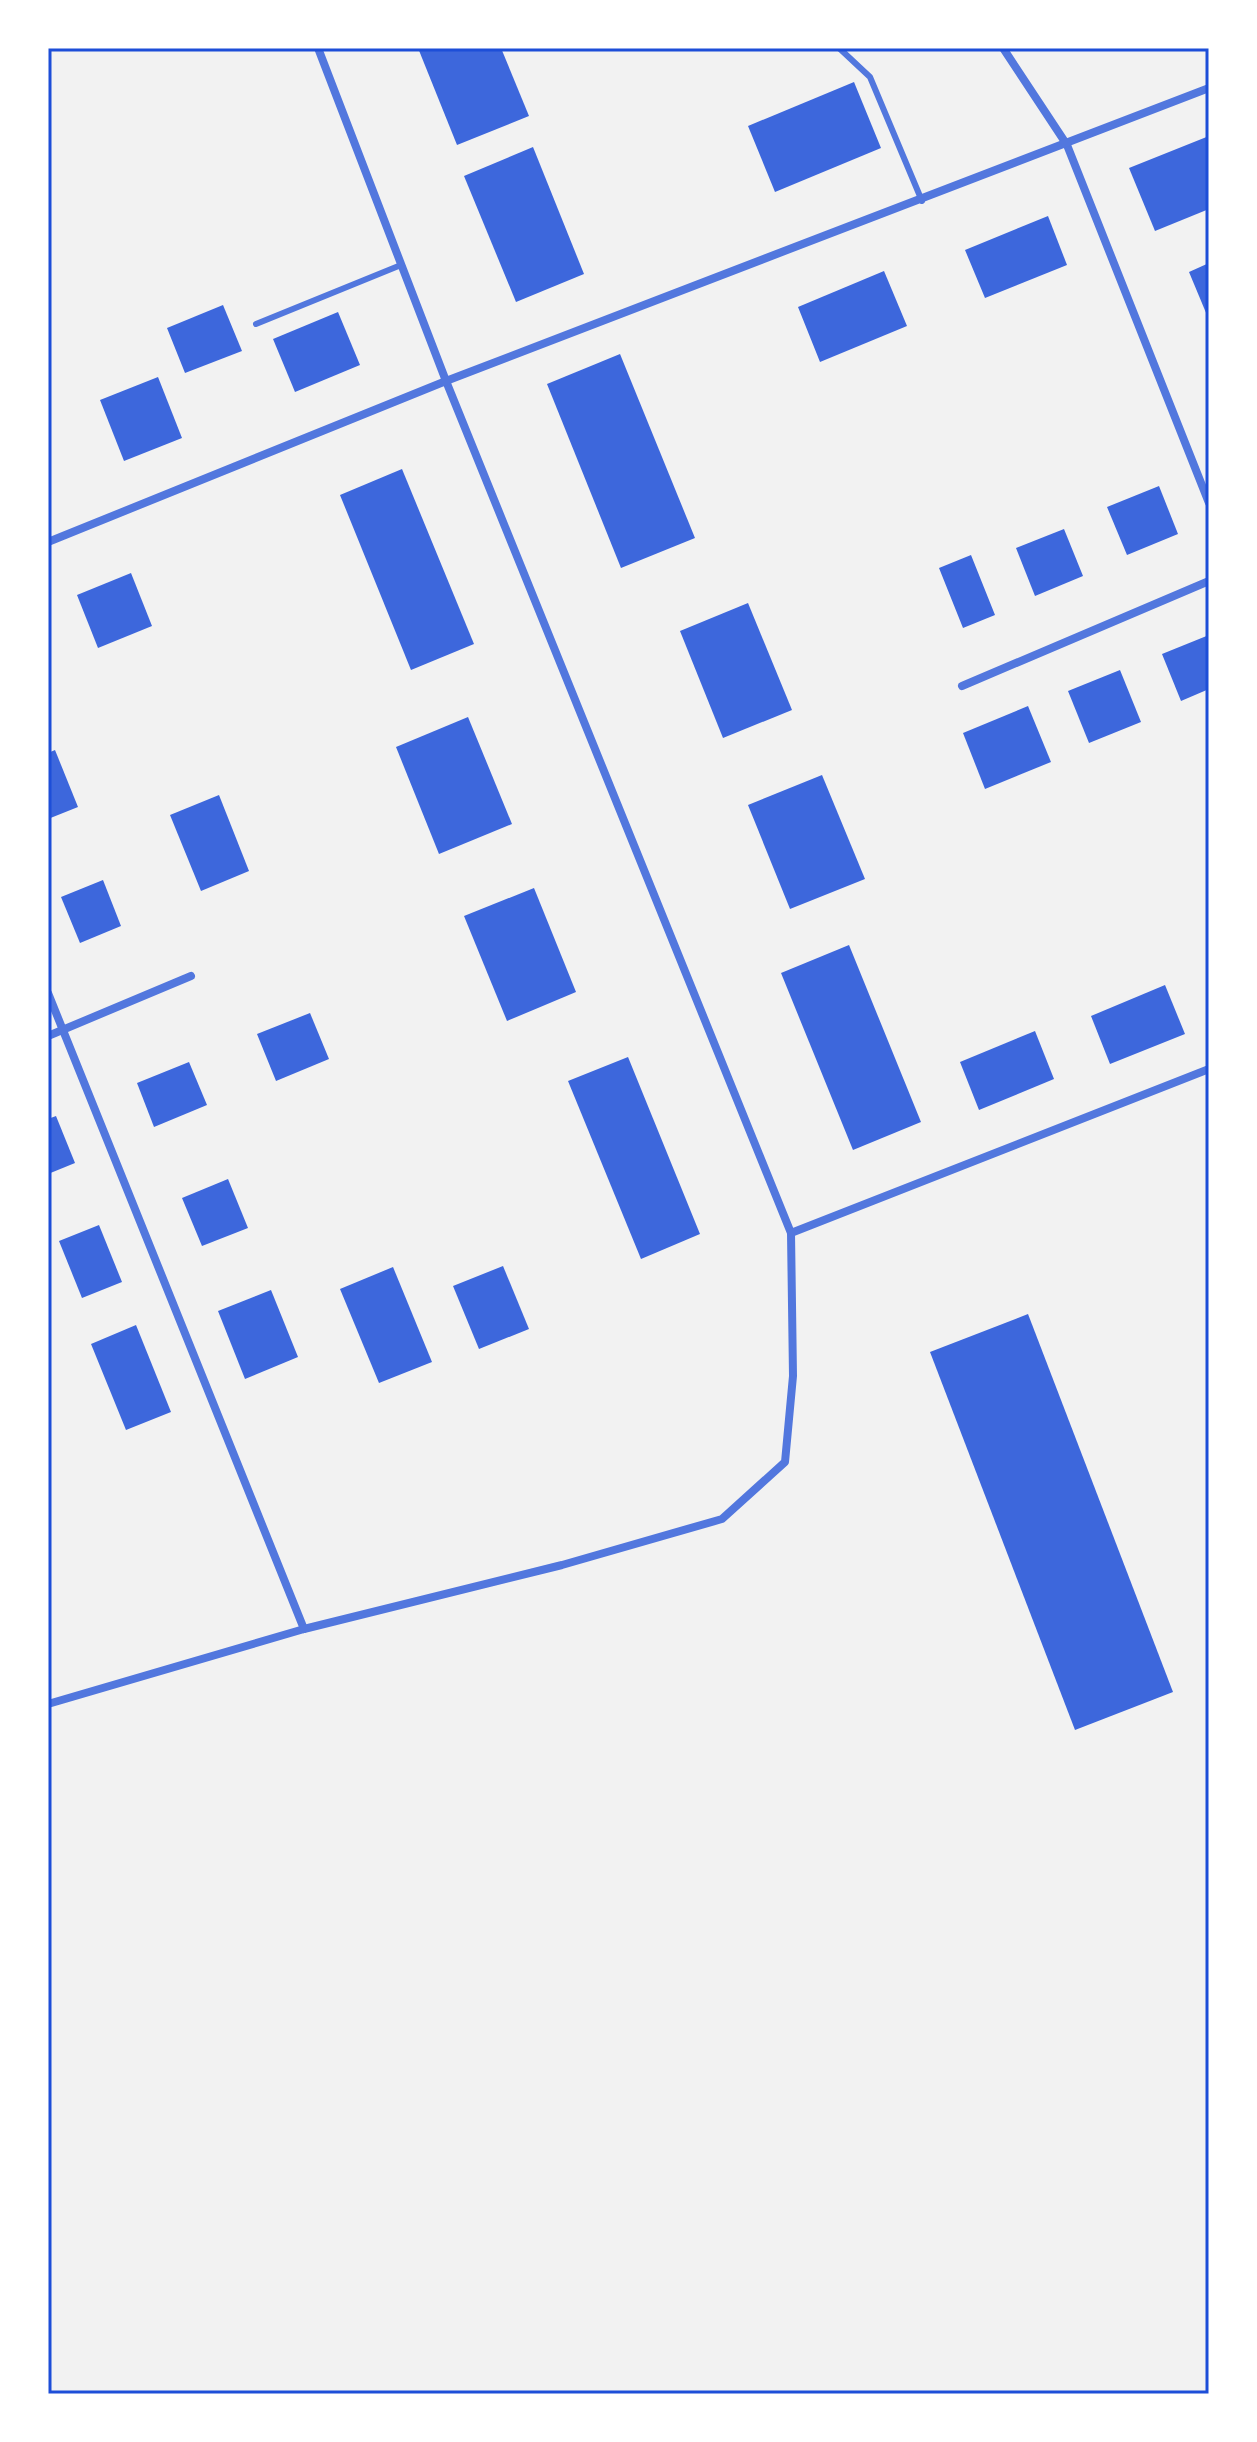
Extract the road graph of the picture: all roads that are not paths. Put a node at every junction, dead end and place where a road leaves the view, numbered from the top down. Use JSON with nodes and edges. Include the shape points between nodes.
{"nodes":[{"id":1,"x":318,"y":48,"type":"edge"},
{"id":2,"x":839,"y":48,"type":"edge"},
{"id":3,"x":1003,"y":48,"type":"edge"},
{"id":4,"x":1209,"y":88,"type":"edge"},
{"id":5,"x":1067,"y":145,"type":"junction"},
{"id":6,"x":922,"y":201,"type":"junction"},
{"id":7,"x":401,"y":265,"type":"junction"},
{"id":8,"x":256,"y":324,"type":"dead end"},
{"id":9,"x":446,"y":381,"type":"junction"},
{"id":10,"x":1209,"y":503,"type":"edge"},
{"id":11,"x":48,"y":542,"type":"edge"},
{"id":12,"x":1209,"y":581,"type":"edge"},
{"id":13,"x":962,"y":686,"type":"dead end"},
{"id":14,"x":191,"y":976,"type":"dead end"},
{"id":15,"x":48,"y":993,"type":"edge"},
{"id":16,"x":63,"y":1030,"type":"junction"},
{"id":17,"x":48,"y":1036,"type":"edge"},
{"id":18,"x":1209,"y":1069,"type":"edge"},
{"id":19,"x":791,"y":1233,"type":"junction"},
{"id":20,"x":304,"y":1629,"type":"junction"},
{"id":21,"x":48,"y":1704,"type":"edge"}],
"edges":[{"from":1,"to":7,"type":"street"},
{"from":2,"to":6,"type":"lane","via":[[870,77]]},
{"from":3,"to":5,"type":"street"},
{"from":4,"to":5,"type":"street"},
{"from":5,"to":6,"type":"street"},
{"from":5,"to":10,"type":"street"},
{"from":6,"to":9,"type":"street"},
{"from":7,"to":8,"type":"lane"},
{"from":7,"to":9,"type":"street"},
{"from":9,"to":11,"type":"street"},
{"from":9,"to":19,"type":"street"},
{"from":12,"to":13,"type":"street"},
{"from":14,"to":16,"type":"street"},
{"from":15,"to":16,"type":"street"},
{"from":16,"to":17,"type":"street"},
{"from":16,"to":20,"type":"street"},
{"from":18,"to":19,"type":"street"},
{"from":19,"to":20,"type":"street","via":[[793,1376],[785,1462],[722,1519]]},
{"from":20,"to":21,"type":"street"}]}
